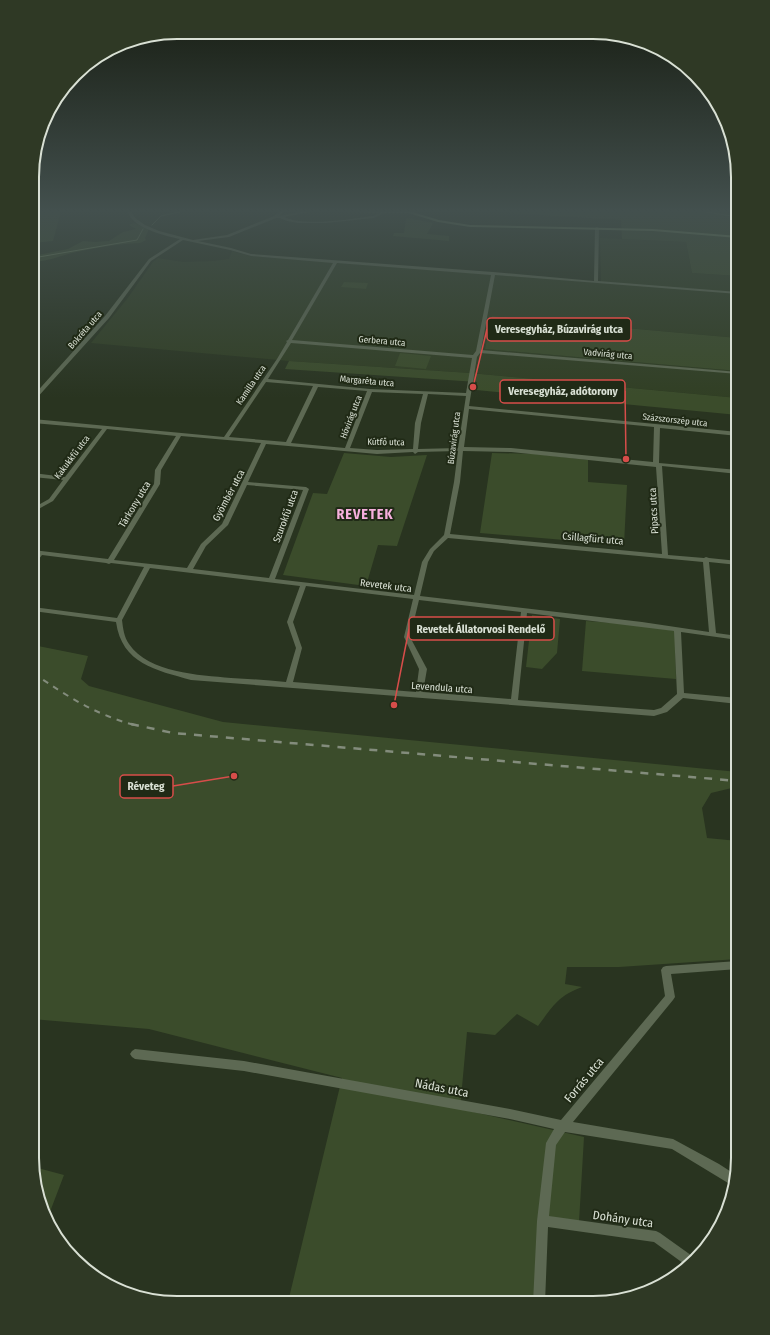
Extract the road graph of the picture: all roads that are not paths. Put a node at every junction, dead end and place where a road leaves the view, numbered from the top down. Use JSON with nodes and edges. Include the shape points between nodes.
{"nodes":[{"id":1,"x":140,"y":273,"type":"edge"},
{"id":2,"x":328,"y":273,"type":"edge"},
{"id":3,"x":493,"y":273,"type":"edge"},
{"id":4,"x":496,"y":273,"type":"edge"},
{"id":5,"x":596,"y":273,"type":"edge"},
{"id":6,"x":596,"y":282,"type":"junction"},
{"id":7,"x":731,"y":292,"type":"edge"},
{"id":8,"x":288,"y":341,"type":"junction"},
{"id":9,"x":478,"y":351,"type":"junction"},
{"id":10,"x":475,"y":357,"type":"junction"},
{"id":11,"x":731,"y":372,"type":"edge"},
{"id":12,"x":264,"y":380,"type":"junction"},
{"id":13,"x":316,"y":385,"type":"junction"},
{"id":14,"x":370,"y":390,"type":"junction"},
{"id":15,"x":39,"y":392,"type":"edge"},
{"id":16,"x":426,"y":393,"type":"junction"},
{"id":17,"x":469,"y":395,"type":"junction"},
{"id":18,"x":467,"y":407,"type":"junction"},
{"id":19,"x":39,"y":421,"type":"edge"},
{"id":20,"x":106,"y":427,"type":"junction"},
{"id":21,"x":656,"y":427,"type":"junction"},
{"id":22,"x":731,"y":433,"type":"edge"},
{"id":23,"x":180,"y":434,"type":"junction"},
{"id":24,"x":226,"y":438,"type":"junction"},
{"id":25,"x":264,"y":442,"type":"junction"},
{"id":26,"x":288,"y":444,"type":"junction"},
{"id":27,"x":462,"y":449,"type":"junction"},
{"id":28,"x":347,"y":450,"type":"junction"},
{"id":29,"x":416,"y":452,"type":"junction"},
{"id":30,"x":657,"y":465,"type":"junction"},
{"id":31,"x":731,"y":471,"type":"edge"},
{"id":32,"x":39,"y":476,"type":"edge"},
{"id":33,"x":67,"y":479,"type":"junction"},
{"id":34,"x":246,"y":483,"type":"junction"},
{"id":35,"x":39,"y":507,"type":"edge"},
{"id":36,"x":447,"y":536,"type":"junction"},
{"id":37,"x":39,"y":552,"type":"edge"},
{"id":38,"x":664,"y":555,"type":"junction"},
{"id":39,"x":706,"y":559,"type":"junction"},
{"id":40,"x":109,"y":562,"type":"junction"},
{"id":41,"x":731,"y":562,"type":"edge"},
{"id":42,"x":147,"y":567,"type":"junction"},
{"id":43,"x":189,"y":571,"type":"junction"},
{"id":44,"x":271,"y":581,"type":"junction"},
{"id":45,"x":303,"y":585,"type":"junction"},
{"id":46,"x":417,"y":598,"type":"junction"},
{"id":47,"x":39,"y":609,"type":"edge"},
{"id":48,"x":524,"y":611,"type":"junction"},
{"id":49,"x":119,"y":620,"type":"junction"},
{"id":50,"x":677,"y":629,"type":"junction"},
{"id":51,"x":713,"y":635,"type":"junction"},
{"id":52,"x":731,"y":637,"type":"edge"},
{"id":53,"x":290,"y":684,"type":"junction"},
{"id":54,"x":420,"y":695,"type":"junction"},
{"id":55,"x":681,"y":695,"type":"junction"},
{"id":56,"x":731,"y":700,"type":"edge"},
{"id":57,"x":514,"y":702,"type":"junction"},
{"id":58,"x":731,"y":965,"type":"edge"},
{"id":59,"x":135,"y":1054,"type":"dead end"},
{"id":60,"x":563,"y":1126,"type":"junction"},
{"id":61,"x":729,"y":1177,"type":"edge"},
{"id":62,"x":543,"y":1221,"type":"junction"},
{"id":63,"x":687,"y":1259,"type":"edge"},
{"id":64,"x":539,"y":1296,"type":"edge"}],
"edges":[{"from":1,"to":15,"type":"street","name":"Bokréta utca","via":[[107,317]]},
{"from":2,"to":8,"type":"street","name":"Kamilla utca"},
{"from":3,"to":9,"type":"street","name":"Búzavirág utca"},
{"from":4,"to":6,"type":"street"},
{"from":5,"to":6,"type":"street"},
{"from":6,"to":7,"type":"street"},
{"from":8,"to":10,"type":"street","name":"Gerbera utca"},
{"from":8,"to":12,"type":"street","name":"Kamilla utca"},
{"from":9,"to":10,"type":"street","name":"Búzavirág utca"},
{"from":9,"to":11,"type":"street","name":"Vadvirág utca"},
{"from":10,"to":17,"type":"street","name":"Búzavirág utca"},
{"from":12,"to":13,"type":"street","name":"Margaréta utca"},
{"from":12,"to":24,"type":"street","name":"Kamilla utca"},
{"from":13,"to":14,"type":"street","name":"Margaréta utca"},
{"from":13,"to":26,"type":"street"},
{"from":14,"to":16,"type":"street","name":"Margaréta utca"},
{"from":14,"to":28,"type":"street","name":"Hóvirág utca"},
{"from":16,"to":17,"type":"street","name":"Margaréta utca"},
{"from":16,"to":29,"type":"street","via":[[418,423]]},
{"from":17,"to":18,"type":"street","name":"Búzavirág utca"},
{"from":18,"to":21,"type":"street","name":"Százszorszép utca"},
{"from":18,"to":27,"type":"street","name":"Búzavirág utca"},
{"from":19,"to":20,"type":"street","name":"Kútfő utca"},
{"from":20,"to":23,"type":"street","name":"Kútfő utca"},
{"from":20,"to":33,"type":"street","name":"Kakukkfű utca"},
{"from":21,"to":22,"type":"street","name":"Százszorszép utca"},
{"from":21,"to":30,"type":"street","name":"Pipacs utca"},
{"from":23,"to":24,"type":"street","name":"Kútfő utca"},
{"from":23,"to":40,"type":"street","name":"Tárkony utca","via":[[158,470],[157,484]]},
{"from":24,"to":25,"type":"street","name":"Kútfő utca"},
{"from":25,"to":26,"type":"street","name":"Kútfő utca"},
{"from":25,"to":34,"type":"street","name":"Gyömbér utca"},
{"from":26,"to":28,"type":"street","name":"Kútfő utca"},
{"from":27,"to":29,"type":"street","name":"Kútfő utca"},
{"from":27,"to":30,"type":"street","name":"Kútfő utca","via":[[562,454]]},
{"from":27,"to":36,"type":"street","name":"Búzavirág utca"},
{"from":28,"to":29,"type":"street","name":"Kútfő utca"},
{"from":30,"to":31,"type":"street","name":"Kútfő utca"},
{"from":30,"to":38,"type":"street","name":"Pipacs utca"},
{"from":32,"to":33,"type":"street"},
{"from":33,"to":35,"type":"street","name":"Kakukkfű utca","via":[[51,500]]},
{"from":34,"to":43,"type":"street","name":"Gyömbér utca","via":[[225,525],[202,545]]},
{"from":34,"to":44,"type":"street","name":"Szurokfű utca","via":[[306,489]]},
{"from":36,"to":38,"type":"street","name":"Csillagfürt utca"},
{"from":36,"to":46,"type":"street","via":[[424,562]]},
{"from":37,"to":40,"type":"street","name":"Revetek utca"},
{"from":38,"to":39,"type":"street","name":"Csillagfürt utca"},
{"from":39,"to":41,"type":"street","name":"Csillagfürt utca"},
{"from":39,"to":51,"type":"street"},
{"from":40,"to":42,"type":"street","name":"Revetek utca"},
{"from":42,"to":43,"type":"street","name":"Revetek utca"},
{"from":42,"to":49,"type":"street"},
{"from":43,"to":44,"type":"street","name":"Revetek utca"},
{"from":44,"to":45,"type":"street","name":"Revetek utca"},
{"from":45,"to":46,"type":"street","name":"Revetek utca"},
{"from":45,"to":53,"type":"street","via":[[290,622],[299,648]]},
{"from":46,"to":48,"type":"street","name":"Revetek utca"},
{"from":46,"to":54,"type":"street","via":[[407,637],[423,669]]},
{"from":47,"to":49,"type":"street"},
{"from":48,"to":50,"type":"street","name":"Revetek utca"},
{"from":48,"to":57,"type":"street"},
{"from":49,"to":53,"type":"street","name":"Levendula utca","via":[[126,646],[142,660],[164,670],[191,676]]},
{"from":50,"to":51,"type":"street","name":"Revetek utca"},
{"from":50,"to":55,"type":"street"},
{"from":51,"to":52,"type":"street","name":"Revetek utca"},
{"from":53,"to":54,"type":"street","name":"Levendula utca"},
{"from":54,"to":57,"type":"street","name":"Levendula utca"},
{"from":55,"to":56,"type":"street"},
{"from":55,"to":57,"type":"street","name":"Levendula utca","via":[[664,710],[654,713]]},
{"from":58,"to":60,"type":"street","name":"Forrás utca","via":[[666,970],[670,997]]},
{"from":59,"to":60,"type":"street","name":"Nádas utca","via":[[244,1066]]},
{"from":60,"to":61,"type":"street","name":"Nádas utca","via":[[673,1144]]},
{"from":60,"to":62,"type":"street","name":"Forrás utca","via":[[551,1143]]},
{"from":62,"to":63,"type":"street","name":"Dohány utca","via":[[656,1237]]},
{"from":62,"to":64,"type":"street","name":"Forrás utca"}]}
